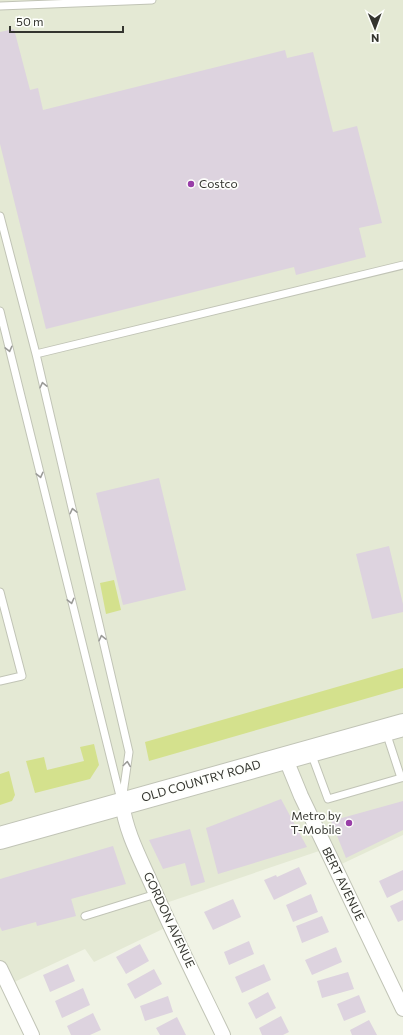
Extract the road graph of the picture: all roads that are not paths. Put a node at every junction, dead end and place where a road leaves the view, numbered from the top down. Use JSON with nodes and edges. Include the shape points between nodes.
{"nodes":[{"id":1,"x":152,"y":0,"type":"edge"},
{"id":2,"x":0,"y":6,"type":"edge"},
{"id":3,"x":0,"y":216,"type":"edge"},
{"id":4,"x":403,"y":265,"type":"edge"},
{"id":5,"x":0,"y":311,"type":"edge"},
{"id":6,"x":36,"y":354,"type":"junction"},
{"id":7,"x":0,"y":592,"type":"edge"},
{"id":8,"x":0,"y":681,"type":"edge"},
{"id":9,"x":394,"y":727,"type":"edge"},
{"id":10,"x":310,"y":750,"type":"junction"},
{"id":11,"x":285,"y":757,"type":"junction"},
{"id":12,"x":122,"y":803,"type":"junction"},
{"id":13,"x":0,"y":838,"type":"edge"},
{"id":14,"x":156,"y":894,"type":"junction"},
{"id":15,"x":85,"y":916,"type":"dead end"},
{"id":16,"x":0,"y":968,"type":"edge"},
{"id":17,"x":403,"y":1009,"type":"edge"},
{"id":18,"x":32,"y":1035,"type":"edge"},
{"id":19,"x":223,"y":1035,"type":"edge"}],
"edges":[{"from":1,"to":2,"type":"lane"},
{"from":3,"to":6,"type":"lane"},
{"from":4,"to":6,"type":"lane"},
{"from":5,"to":12,"type":"lane","one_way":true},
{"from":12,"to":6,"type":"lane","one_way":true,"via":[[129,752]]},
{"from":7,"to":8,"type":"lane","via":[[22,676]]},
{"from":9,"to":10,"type":"main road","name":"OLD COUNTRY ROAD"},
{"from":9,"to":10,"type":"lane","via":[[401,778],[328,799]]},
{"from":10,"to":11,"type":"main road","name":"OLD COUNTRY ROAD"},
{"from":11,"to":12,"type":"main road","name":"OLD COUNTRY ROAD"},
{"from":11,"to":17,"type":"street","name":"BERT AVENUE","via":[[301,796]]},
{"from":12,"to":13,"type":"main road","name":"OLD COUNTRY ROAD"},
{"from":12,"to":14,"type":"street","name":"GORDON AVENUE","via":[[130,838]]},
{"from":14,"to":15,"type":"lane"},
{"from":14,"to":19,"type":"street","name":"GORDON AVENUE"},
{"from":16,"to":18,"type":"street"}]}
